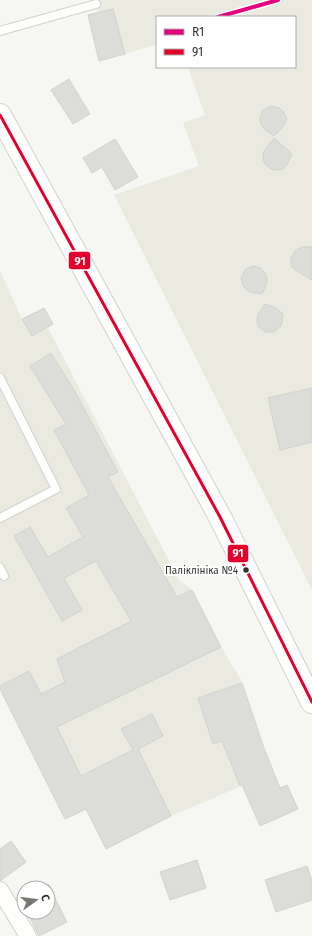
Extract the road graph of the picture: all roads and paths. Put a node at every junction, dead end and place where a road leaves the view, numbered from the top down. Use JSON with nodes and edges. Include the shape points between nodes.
{"nodes":[{"id":1,"x":96,"y":4,"type":"dead end"},
{"id":2,"x":0,"y":30,"type":"edge"},
{"id":3,"x":0,"y":115,"type":"edge"},
{"id":4,"x":0,"y":378,"type":"edge"},
{"id":5,"x":0,"y":518,"type":"edge"},
{"id":6,"x":0,"y":568,"type":"edge"},
{"id":7,"x":4,"y":576,"type":"dead end"},
{"id":8,"x":312,"y":702,"type":"edge"},
{"id":9,"x":0,"y":890,"type":"edge"},
{"id":10,"x":28,"y":936,"type":"edge"}],
"edges":[{"from":1,"to":2,"type":"lane"},
{"from":3,"to":8,"type":"main road","via":[[220,517]]},
{"from":4,"to":5,"type":"lane","via":[[56,489]]},
{"from":6,"to":7,"type":"lane"},
{"from":9,"to":10,"type":"street"}]}
